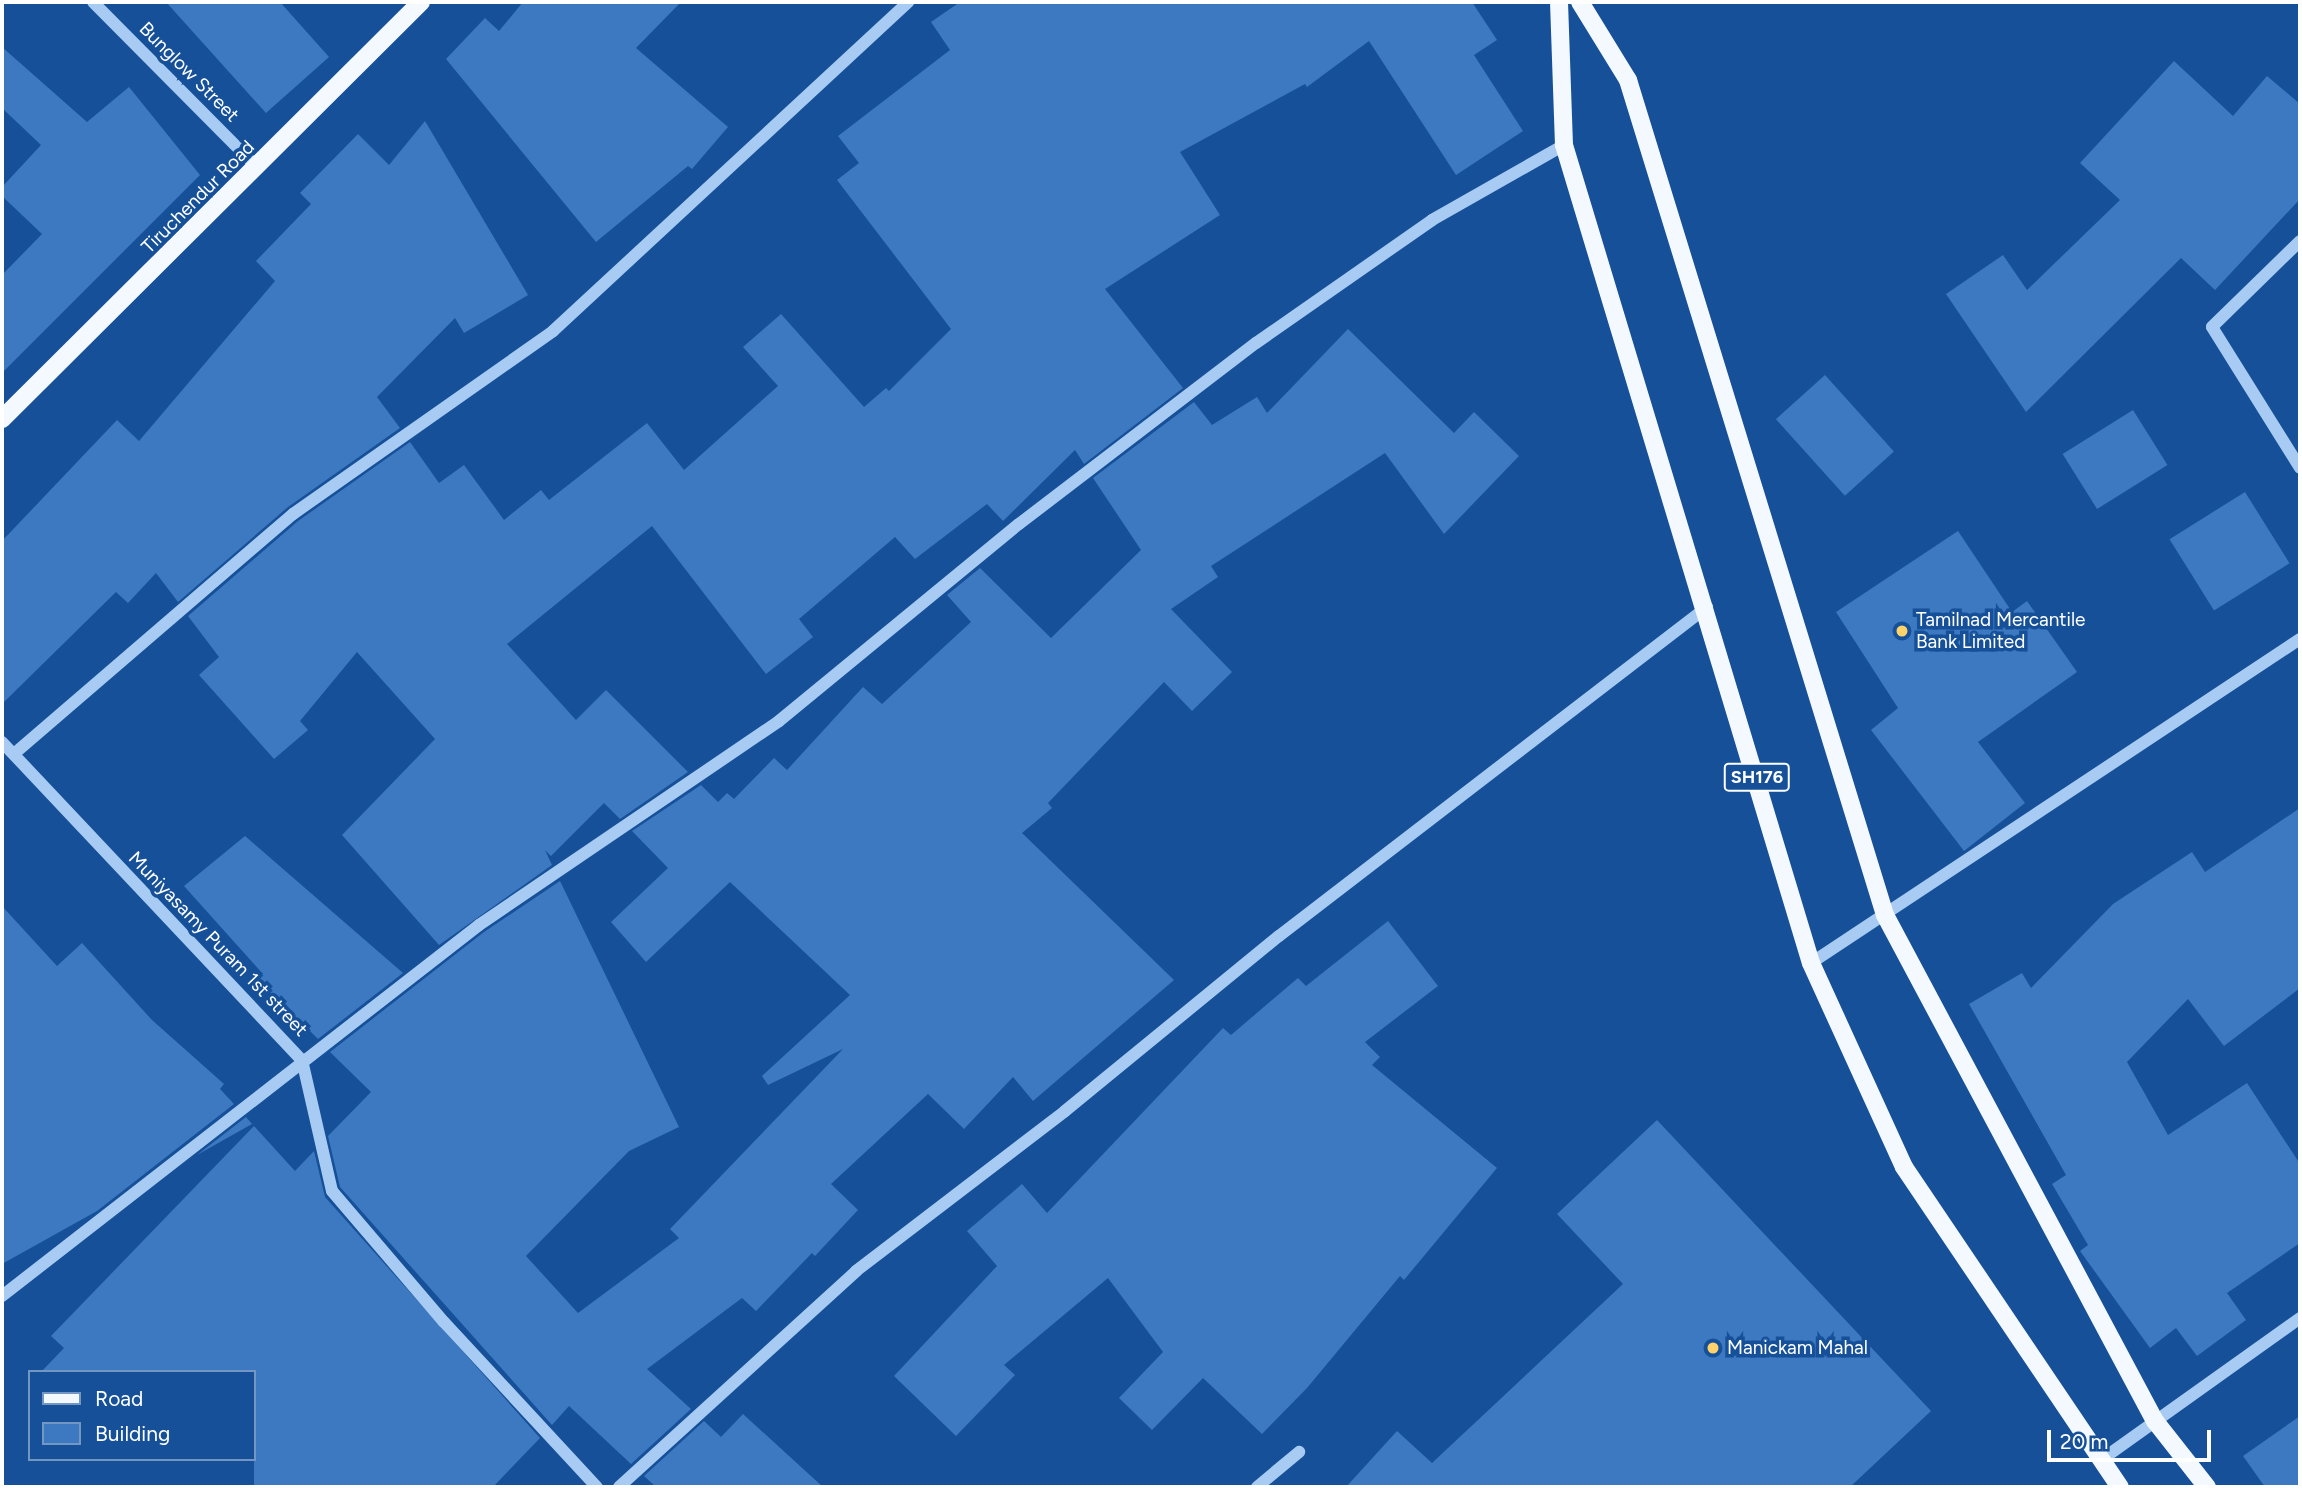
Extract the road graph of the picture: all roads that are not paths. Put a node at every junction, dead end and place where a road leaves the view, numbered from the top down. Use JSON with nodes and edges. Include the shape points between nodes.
{"nodes":[{"id":1,"x":93,"y":2,"type":"edge"},
{"id":2,"x":421,"y":2,"type":"edge"},
{"id":3,"x":908,"y":2,"type":"edge"},
{"id":4,"x":1559,"y":2,"type":"edge"},
{"id":5,"x":1580,"y":2,"type":"edge"},
{"id":6,"x":1564,"y":145,"type":"junction"},
{"id":7,"x":258,"y":168,"type":"junction"},
{"id":8,"x":2300,"y":241,"type":"edge"},
{"id":9,"x":2,"y":419,"type":"edge"},
{"id":10,"x":2300,"y":468,"type":"edge"},
{"id":11,"x":1707,"y":607,"type":"junction"},
{"id":12,"x":2300,"y":639,"type":"edge"},
{"id":13,"x":2,"y":742,"type":"edge"},
{"id":14,"x":15,"y":753,"type":"junction"},
{"id":15,"x":1885,"y":915,"type":"junction"},
{"id":16,"x":1811,"y":963,"type":"junction"},
{"id":17,"x":302,"y":1060,"type":"junction"},
{"id":18,"x":2,"y":1296,"type":"edge"},
{"id":19,"x":2300,"y":1318,"type":"edge"},
{"id":20,"x":2155,"y":1421,"type":"junction"},
{"id":21,"x":1299,"y":1452,"type":"dead end"},
{"id":22,"x":2101,"y":1460,"type":"junction"},
{"id":23,"x":597,"y":1487,"type":"edge"},
{"id":24,"x":619,"y":1487,"type":"edge"},
{"id":25,"x":1257,"y":1487,"type":"edge"},
{"id":26,"x":2120,"y":1487,"type":"edge"},
{"id":27,"x":2207,"y":1487,"type":"edge"}],
"edges":[{"from":1,"to":7,"type":"street","name":"Bunglow Street"},
{"from":2,"to":7,"type":"main road","name":"Tiruchendur Road"},
{"from":3,"to":14,"type":"street","via":[[553,331],[293,514]]},
{"from":4,"to":6,"type":"main road","number":"SH176"},
{"from":5,"to":15,"type":"main road","via":[[1628,80]]},
{"from":6,"to":11,"type":"main road","number":"SH176"},
{"from":6,"to":17,"type":"street","via":[[1432,220],[1256,343],[1019,524],[779,720],[480,925]]},
{"from":7,"to":9,"type":"main road","name":"Tiruchendur Road"},
{"from":8,"to":10,"type":"street","via":[[2212,327]]},
{"from":11,"to":16,"type":"main road","number":"SH176"},
{"from":11,"to":24,"type":"street","via":[[1279,936],[1065,1111],[856,1271]]},
{"from":12,"to":15,"type":"street"},
{"from":13,"to":14,"type":"street","name":"Muniyasamy Puram 1st street"},
{"from":14,"to":17,"type":"street","name":"Muniyasamy Puram 1st street"},
{"from":15,"to":16,"type":"street"},
{"from":15,"to":20,"type":"main road"},
{"from":16,"to":22,"type":"main road","number":"SH176","via":[[1904,1167]]},
{"from":17,"to":18,"type":"street"},
{"from":17,"to":23,"type":"street","name":"Muniyasamy Puram 1st street","via":[[332,1191],[444,1322]]},
{"from":19,"to":20,"type":"street"},
{"from":20,"to":22,"type":"street"},
{"from":20,"to":27,"type":"main road"},
{"from":21,"to":25,"type":"street"},
{"from":22,"to":26,"type":"main road","number":"SH176"}]}
